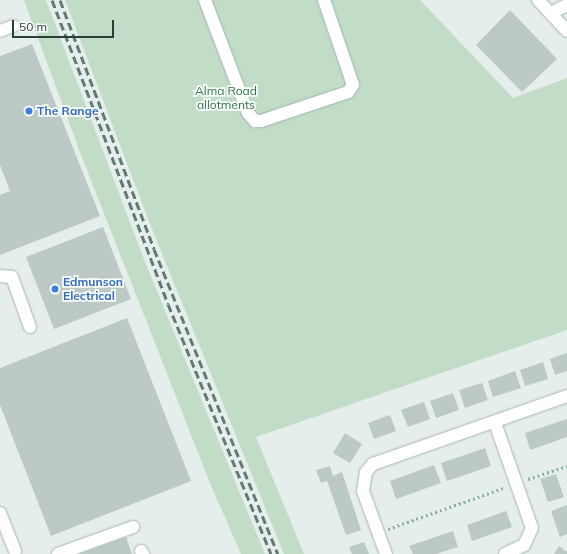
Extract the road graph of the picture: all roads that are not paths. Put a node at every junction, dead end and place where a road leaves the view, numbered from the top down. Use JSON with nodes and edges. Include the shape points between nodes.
{"nodes":[{"id":1,"x":204,"y":0,"type":"edge"},
{"id":2,"x":324,"y":0,"type":"edge"},
{"id":3,"x":538,"y":0,"type":"edge"},
{"id":4,"x":567,"y":5,"type":"edge"},
{"id":5,"x":551,"y":13,"type":"junction"},
{"id":6,"x":13,"y":26,"type":"dead end"},
{"id":7,"x":567,"y":31,"type":"edge"},
{"id":8,"x":0,"y":32,"type":"edge"},
{"id":9,"x":0,"y":276,"type":"edge"},
{"id":10,"x":30,"y":327,"type":"dead end"},
{"id":11,"x":567,"y":396,"type":"edge"},
{"id":12,"x":495,"y":423,"type":"junction"},
{"id":13,"x":0,"y":513,"type":"edge"},
{"id":14,"x":133,"y":527,"type":"dead end"},
{"id":15,"x":15,"y":551,"type":"dead end"},
{"id":16,"x":58,"y":554,"type":"edge"},
{"id":17,"x":386,"y":554,"type":"edge"},
{"id":18,"x":505,"y":554,"type":"edge"}],
"edges":[{"from":1,"to":2,"type":"street","via":[[248,113],[254,121],[261,121],[348,92],[353,85]]},
{"from":3,"to":5,"type":"street"},
{"from":4,"to":5,"type":"street"},
{"from":5,"to":7,"type":"street"},
{"from":6,"to":8,"type":"street"},
{"from":9,"to":10,"type":"street","via":[[12,277]]},
{"from":11,"to":12,"type":"street"},
{"from":12,"to":17,"type":"street","via":[[373,464],[366,472],[363,491]]},
{"from":12,"to":18,"type":"street","via":[[532,528],[524,545]]},
{"from":13,"to":15,"type":"street"},
{"from":14,"to":16,"type":"street"}]}
